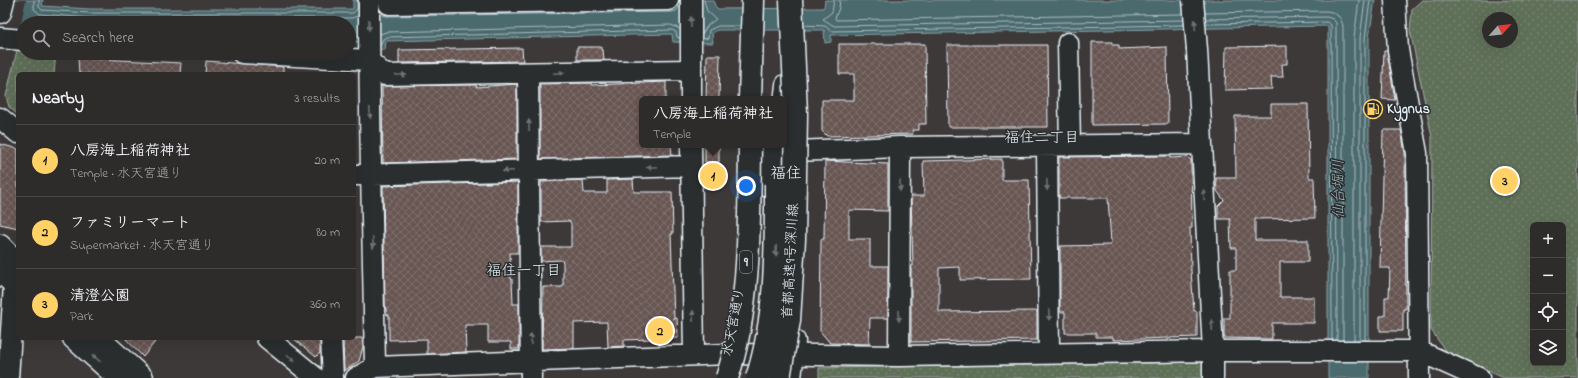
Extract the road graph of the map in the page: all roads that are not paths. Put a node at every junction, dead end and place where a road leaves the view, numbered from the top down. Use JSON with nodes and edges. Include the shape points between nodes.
{"nodes":[{"id":1,"x":3,"y":0,"type":"edge"},
{"id":2,"x":369,"y":0,"type":"edge"},
{"id":3,"x":389,"y":0,"type":"edge"},
{"id":4,"x":668,"y":0,"type":"edge"},
{"id":5,"x":691,"y":0,"type":"edge"},
{"id":6,"x":1193,"y":0,"type":"edge"},
{"id":7,"x":1395,"y":0,"type":"edge"},
{"id":8,"x":756,"y":2,"type":"edge"},
{"id":9,"x":788,"y":2,"type":"edge"},
{"id":10,"x":0,"y":12,"type":"edge"},
{"id":11,"x":0,"y":38,"type":"edge"},
{"id":12,"x":16,"y":39,"type":"edge"},
{"id":13,"x":1068,"y":43,"type":"dead end"},
{"id":14,"x":368,"y":55,"type":"junction"},
{"id":15,"x":356,"y":58,"type":"edge"},
{"id":16,"x":287,"y":60,"type":"edge"},
{"id":17,"x":349,"y":60,"type":"edge"},
{"id":18,"x":326,"y":66,"type":"edge"},
{"id":19,"x":690,"y":70,"type":"junction"},
{"id":20,"x":528,"y":74,"type":"junction"},
{"id":21,"x":787,"y":85,"type":"junction"},
{"id":22,"x":690,"y":96,"type":"edge"},
{"id":23,"x":756,"y":96,"type":"edge"},
{"id":24,"x":786,"y":96,"type":"edge"},
{"id":25,"x":0,"y":118,"type":"edge"},
{"id":26,"x":16,"y":131,"type":"edge"},
{"id":27,"x":1201,"y":144,"type":"junction"},
{"id":28,"x":1070,"y":145,"type":"junction"},
{"id":29,"x":1047,"y":146,"type":"junction"},
{"id":30,"x":900,"y":147,"type":"junction"},
{"id":31,"x":691,"y":148,"type":"edge"},
{"id":32,"x":750,"y":148,"type":"edge"},
{"id":33,"x":750,"y":148,"type":"edge"},
{"id":34,"x":762,"y":148,"type":"edge"},
{"id":35,"x":788,"y":148,"type":"edge"},
{"id":36,"x":691,"y":166,"type":"junction"},
{"id":37,"x":530,"y":170,"type":"junction"},
{"id":38,"x":363,"y":175,"type":"edge"},
{"id":39,"x":770,"y":184,"type":"junction"},
{"id":40,"x":0,"y":246,"type":"edge"},
{"id":41,"x":12,"y":276,"type":"edge"},
{"id":42,"x":76,"y":340,"type":"edge"},
{"id":43,"x":104,"y":340,"type":"edge"},
{"id":44,"x":269,"y":340,"type":"edge"},
{"id":45,"x":332,"y":340,"type":"edge"},
{"id":46,"x":1213,"y":351,"type":"junction"},
{"id":47,"x":1419,"y":351,"type":"junction"},
{"id":48,"x":729,"y":354,"type":"junction"},
{"id":49,"x":794,"y":354,"type":"junction"},
{"id":50,"x":1049,"y":354,"type":"junction"},
{"id":51,"x":694,"y":355,"type":"junction"},
{"id":52,"x":899,"y":356,"type":"junction"},
{"id":53,"x":375,"y":367,"type":"junction"},
{"id":54,"x":531,"y":370,"type":"edge"},
{"id":55,"x":8,"y":378,"type":"edge"},
{"id":56,"x":119,"y":378,"type":"edge"},
{"id":57,"x":142,"y":378,"type":"edge"},
{"id":58,"x":316,"y":378,"type":"edge"},
{"id":59,"x":333,"y":378,"type":"edge"},
{"id":60,"x":356,"y":378,"type":"edge"},
{"id":61,"x":722,"y":378,"type":"edge"},
{"id":62,"x":728,"y":378,"type":"edge"},
{"id":63,"x":744,"y":378,"type":"edge"},
{"id":64,"x":757,"y":378,"type":"edge"},
{"id":65,"x":778,"y":378,"type":"edge"},
{"id":66,"x":790,"y":378,"type":"edge"},
{"id":67,"x":800,"y":378,"type":"edge"},
{"id":68,"x":1213,"y":378,"type":"edge"},
{"id":69,"x":1419,"y":378,"type":"edge"},
{"id":70,"x":1479,"y":378,"type":"edge"}],
"edges":[{"from":1,"to":10,"type":"main road"},
{"from":2,"to":14,"type":"street","one_way":true},
{"from":3,"to":4,"type":"street","via":[[389,4]]},
{"from":19,"to":5,"type":"street","one_way":true},
{"from":27,"to":6,"type":"street","one_way":true,"bridge":true},
{"from":7,"to":47,"type":"street","via":[[1398,50],[1417,152]]},
{"from":8,"to":23,"type":"main road"},
{"from":8,"to":23,"type":"main road"},
{"from":9,"to":21,"type":"main road"},
{"from":9,"to":65,"type":"main road","name":"首都高速9号深川線","bridge":true,"via":[[796,113],[794,239],[790,312]]},
{"from":11,"to":12,"type":"street"},
{"from":13,"to":28,"type":"street"},
{"from":14,"to":15,"type":"street"},
{"from":14,"to":20,"type":"street","one_way":true,"via":[[385,75]]},
{"from":14,"to":38,"type":"street","one_way":true},
{"from":16,"to":18,"type":"street"},
{"from":17,"to":18,"type":"street"},
{"from":20,"to":19,"type":"street","one_way":true},
{"from":19,"to":22,"type":"street"},
{"from":37,"to":20,"type":"street","one_way":true},
{"from":21,"to":24,"type":"main road"},
{"from":21,"to":35,"type":"main road"},
{"from":25,"to":26,"type":"street"},
{"from":27,"to":28,"type":"street"},
{"from":46,"to":27,"type":"street","one_way":true},
{"from":28,"to":29,"type":"street"},
{"from":29,"to":30,"type":"street"},
{"from":29,"to":50,"type":"street","one_way":true},
{"from":30,"to":35,"type":"street"},
{"from":30,"to":52,"type":"street","one_way":true},
{"from":31,"to":36,"type":"street"},
{"from":32,"to":48,"type":"main road","name":"水天宮通り","via":[[742,282]]},
{"from":33,"to":62,"type":"main road","number":"9","bridge":true,"via":[[748,238],[739,333]]},
{"from":34,"to":39,"type":"main road"},
{"from":35,"to":39,"type":"main road"},
{"from":35,"to":49,"type":"main road"},
{"from":36,"to":37,"type":"street","one_way":true},
{"from":51,"to":36,"type":"street","one_way":true},
{"from":37,"to":38,"type":"street","one_way":true},
{"from":54,"to":37,"type":"street","one_way":true},
{"from":38,"to":53,"type":"street","one_way":true},
{"from":39,"to":63,"type":"main road","via":[[757,311]]},
{"from":39,"to":64,"type":"main road","one_way":true,"bridge":true,"via":[[776,240],[773,288],[768,333]]},
{"from":40,"to":41,"type":"main road"},
{"from":41,"to":55,"type":"street"},
{"from":56,"to":42,"type":"main road","one_way":true},
{"from":43,"to":57,"type":"main road"},
{"from":44,"to":58,"type":"street","one_way":true},
{"from":45,"to":59,"type":"street"},
{"from":46,"to":47,"type":"street"},
{"from":46,"to":50,"type":"street"},
{"from":46,"to":68,"type":"street"},
{"from":47,"to":69,"type":"street"},
{"from":47,"to":70,"type":"street"},
{"from":48,"to":49,"type":"street"},
{"from":48,"to":51,"type":"street"},
{"from":48,"to":61,"type":"main road","name":"水天宮通り"},
{"from":49,"to":52,"type":"street"},
{"from":49,"to":66,"type":"main road"},
{"from":49,"to":67,"type":"street"},
{"from":50,"to":52,"type":"street"},
{"from":51,"to":54,"type":"street"},
{"from":53,"to":54,"type":"street"},
{"from":53,"to":60,"type":"street"}]}
